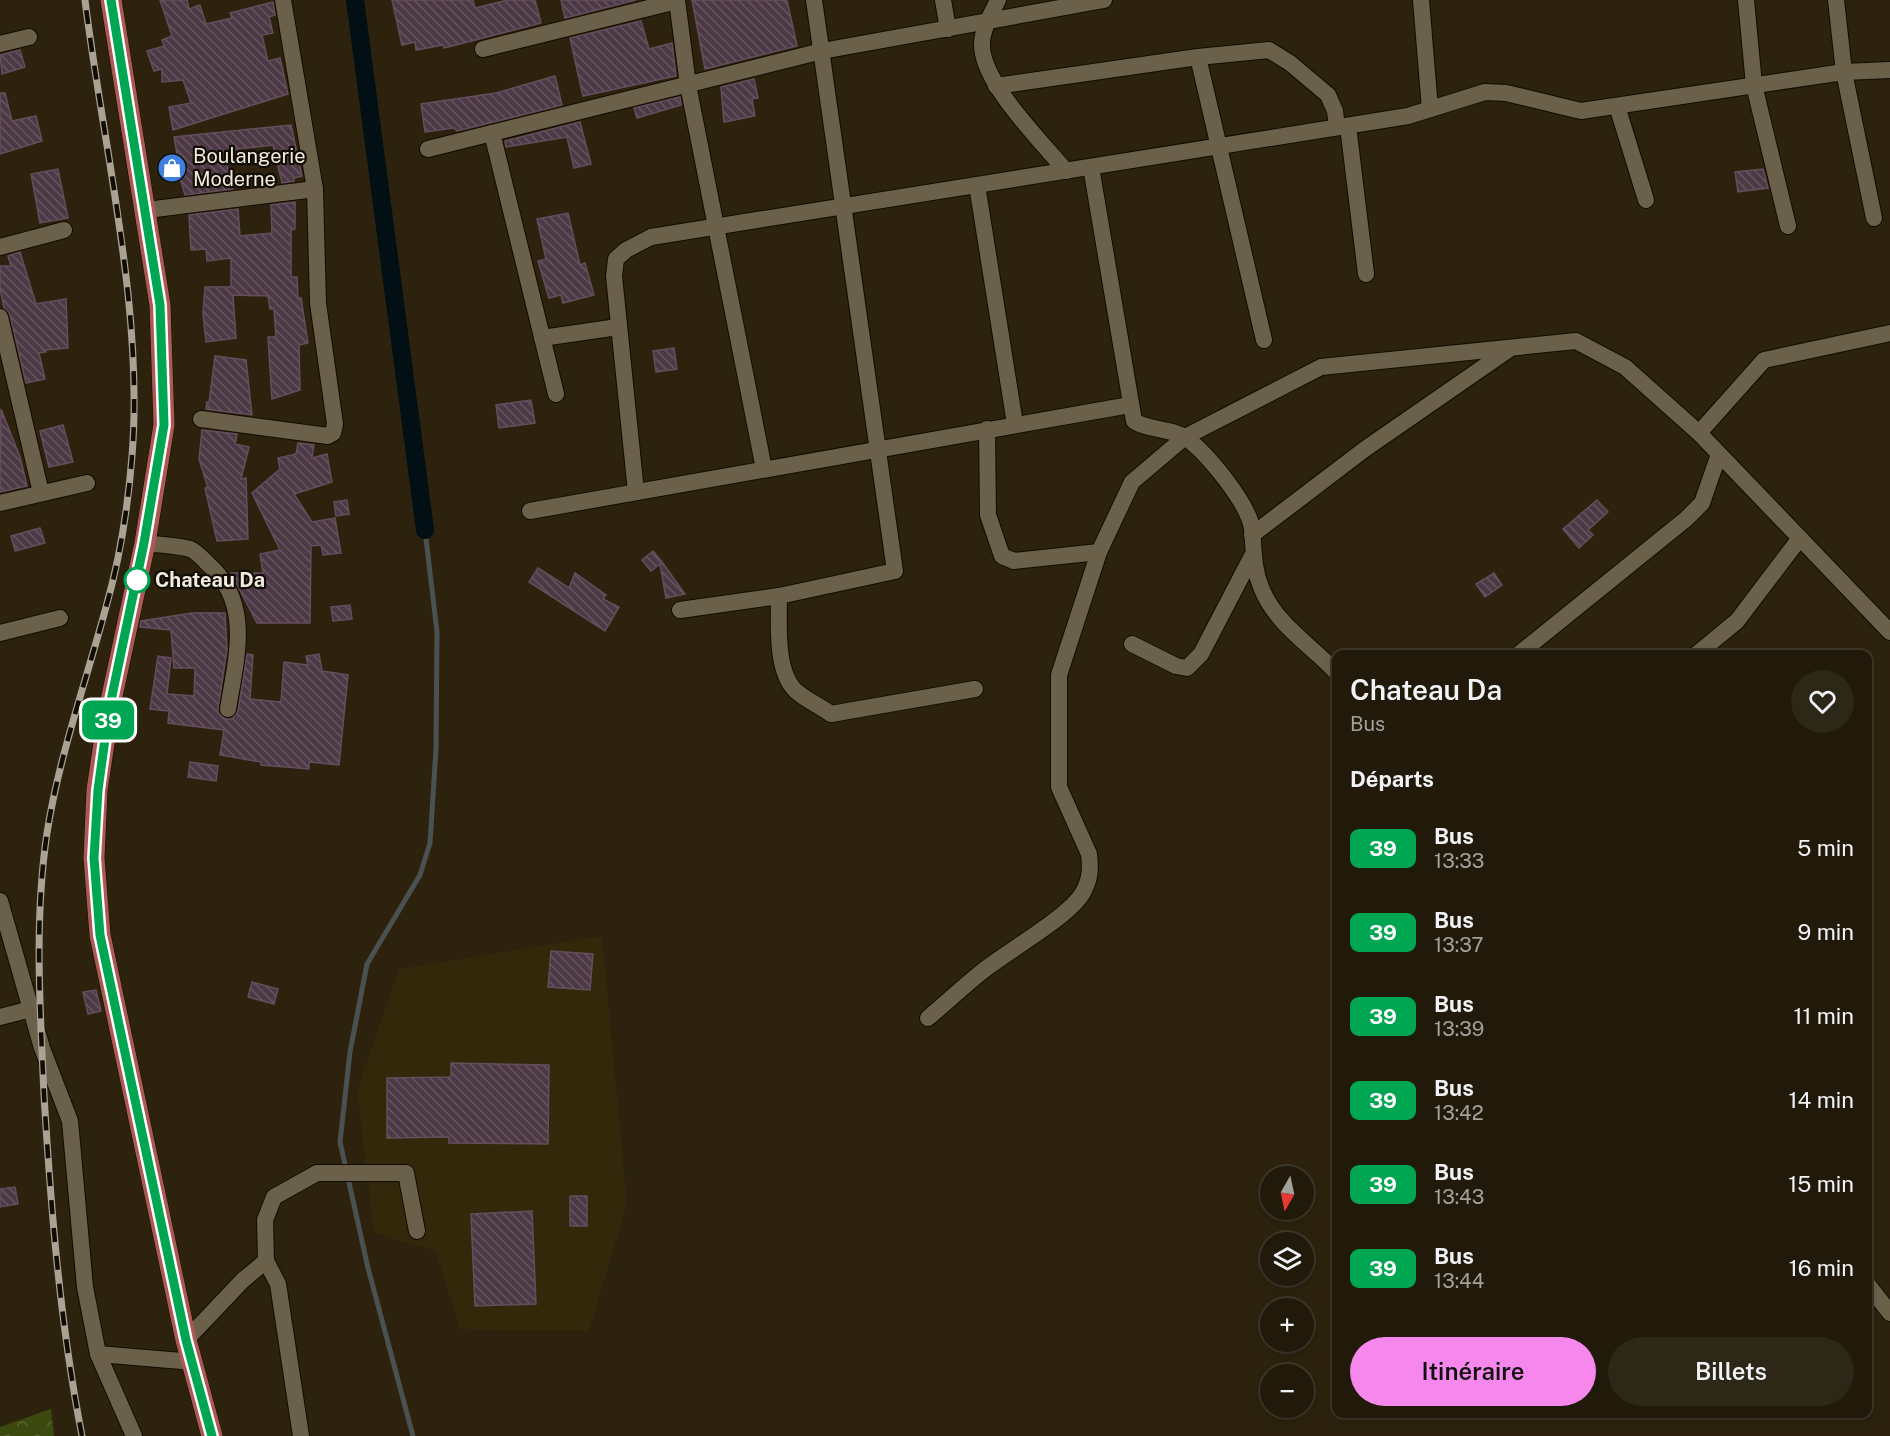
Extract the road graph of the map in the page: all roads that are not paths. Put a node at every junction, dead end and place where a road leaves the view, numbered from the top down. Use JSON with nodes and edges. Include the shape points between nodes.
{"nodes":[{"id":1,"x":111,"y":0,"type":"edge"},
{"id":2,"x":283,"y":0,"type":"edge"},
{"id":3,"x":677,"y":0,"type":"edge"},
{"id":4,"x":814,"y":0,"type":"edge"},
{"id":5,"x":943,"y":0,"type":"edge"},
{"id":6,"x":998,"y":0,"type":"edge"},
{"id":7,"x":1104,"y":0,"type":"edge"},
{"id":8,"x":1421,"y":0,"type":"edge"},
{"id":9,"x":1746,"y":0,"type":"edge"},
{"id":10,"x":1836,"y":0,"type":"edge"},
{"id":11,"x":987,"y":21,"type":"junction"},
{"id":12,"x":948,"y":29,"type":"junction"},
{"id":13,"x":29,"y":37,"type":"dead end"},
{"id":14,"x":0,"y":44,"type":"edge"},
{"id":15,"x":483,"y":49,"type":"dead end"},
{"id":16,"x":822,"y":51,"type":"junction"},
{"id":17,"x":1198,"y":57,"type":"junction"},
{"id":18,"x":1890,"y":70,"type":"edge"},
{"id":19,"x":1844,"y":72,"type":"junction"},
{"id":20,"x":688,"y":84,"type":"junction"},
{"id":21,"x":1754,"y":85,"type":"junction"},
{"id":22,"x":996,"y":86,"type":"junction"},
{"id":23,"x":1617,"y":106,"type":"junction"},
{"id":24,"x":1430,"y":109,"type":"junction"},
{"id":25,"x":1343,"y":126,"type":"junction"},
{"id":26,"x":492,"y":133,"type":"junction"},
{"id":27,"x":1219,"y":146,"type":"junction"},
{"id":28,"x":428,"y":149,"type":"dead end"},
{"id":29,"x":1090,"y":167,"type":"junction"},
{"id":30,"x":1066,"y":171,"type":"junction"},
{"id":31,"x":977,"y":185,"type":"junction"},
{"id":32,"x":315,"y":189,"type":"junction"},
{"id":33,"x":1646,"y":200,"type":"dead end"},
{"id":34,"x":845,"y":206,"type":"junction"},
{"id":35,"x":147,"y":210,"type":"junction"},
{"id":36,"x":1874,"y":218,"type":"dead end"},
{"id":37,"x":1788,"y":226,"type":"dead end"},
{"id":38,"x":716,"y":227,"type":"junction"},
{"id":39,"x":64,"y":230,"type":"dead end"},
{"id":40,"x":0,"y":247,"type":"edge"},
{"id":41,"x":1366,"y":274,"type":"dead end"},
{"id":42,"x":0,"y":317,"type":"edge"},
{"id":43,"x":618,"y":327,"type":"junction"},
{"id":44,"x":1890,"y":333,"type":"edge"},
{"id":45,"x":542,"y":338,"type":"junction"},
{"id":46,"x":1264,"y":340,"type":"dead end"},
{"id":47,"x":1511,"y":348,"type":"junction"},
{"id":48,"x":6,"y":374,"type":"edge"},
{"id":49,"x":556,"y":394,"type":"dead end"},
{"id":50,"x":1130,"y":405,"type":"junction"},
{"id":51,"x":201,"y":419,"type":"dead end"},
{"id":52,"x":1015,"y":424,"type":"junction"},
{"id":53,"x":987,"y":429,"type":"junction"},
{"id":54,"x":1699,"y":433,"type":"junction"},
{"id":55,"x":1185,"y":437,"type":"junction"},
{"id":56,"x":878,"y":448,"type":"junction"},
{"id":57,"x":1719,"y":454,"type":"junction"},
{"id":58,"x":764,"y":469,"type":"junction"},
{"id":59,"x":87,"y":483,"type":"dead end"},
{"id":60,"x":636,"y":492,"type":"junction"},
{"id":61,"x":41,"y":493,"type":"junction"},
{"id":62,"x":0,"y":503,"type":"edge"},
{"id":63,"x":530,"y":511,"type":"dead end"},
{"id":64,"x":1252,"y":535,"type":"junction"},
{"id":65,"x":1800,"y":538,"type":"junction"},
{"id":66,"x":144,"y":543,"type":"junction"},
{"id":67,"x":1099,"y":552,"type":"junction"},
{"id":68,"x":1252,"y":556,"type":"junction"},
{"id":69,"x":779,"y":596,"type":"junction"},
{"id":70,"x":680,"y":610,"type":"dead end"},
{"id":71,"x":60,"y":618,"type":"dead end"},
{"id":72,"x":1890,"y":632,"type":"edge"},
{"id":73,"x":0,"y":633,"type":"edge"},
{"id":74,"x":1132,"y":644,"type":"dead end"},
{"id":75,"x":1524,"y":650,"type":"edge"},
{"id":76,"x":1702,"y":650,"type":"edge"},
{"id":77,"x":1332,"y":668,"type":"edge"},
{"id":78,"x":975,"y":689,"type":"dead end"},
{"id":79,"x":228,"y":709,"type":"dead end"},
{"id":80,"x":0,"y":901,"type":"edge"},
{"id":81,"x":31,"y":1009,"type":"junction"},
{"id":82,"x":0,"y":1017,"type":"edge"},
{"id":83,"x":928,"y":1018,"type":"dead end"},
{"id":84,"x":417,"y":1231,"type":"dead end"},
{"id":85,"x":266,"y":1260,"type":"junction"},
{"id":86,"x":1872,"y":1290,"type":"edge"},
{"id":87,"x":1890,"y":1313,"type":"edge"},
{"id":88,"x":186,"y":1340,"type":"junction"},
{"id":89,"x":98,"y":1354,"type":"junction"},
{"id":90,"x":194,"y":1362,"type":"junction"},
{"id":91,"x":134,"y":1436,"type":"edge"},
{"id":92,"x":212,"y":1436,"type":"edge"},
{"id":93,"x":301,"y":1436,"type":"edge"}],
"edges":[{"from":1,"to":35,"type":"main road"},
{"from":2,"to":32,"type":"street"},
{"from":3,"to":15,"type":"street"},
{"from":3,"to":20,"type":"street"},
{"from":4,"to":16,"type":"street"},
{"from":5,"to":12,"type":"street"},
{"from":6,"to":11,"type":"street"},
{"from":7,"to":11,"type":"street"},
{"from":8,"to":24,"type":"street"},
{"from":9,"to":21,"type":"street"},
{"from":10,"to":19,"type":"street"},
{"from":11,"to":12,"type":"street"},
{"from":11,"to":22,"type":"street","via":[[981,43],[985,65]]},
{"from":12,"to":16,"type":"street"},
{"from":13,"to":14,"type":"street"},
{"from":16,"to":20,"type":"street"},
{"from":16,"to":34,"type":"street"},
{"from":17,"to":22,"type":"street"},
{"from":17,"to":25,"type":"street","via":[[1269,50],[1328,95]]},
{"from":17,"to":27,"type":"street"},
{"from":18,"to":19,"type":"street"},
{"from":19,"to":21,"type":"street"},
{"from":19,"to":36,"type":"street"},
{"from":20,"to":26,"type":"street"},
{"from":20,"to":38,"type":"street"},
{"from":21,"to":23,"type":"street"},
{"from":21,"to":37,"type":"street"},
{"from":22,"to":30,"type":"street"},
{"from":23,"to":24,"type":"street","via":[[1581,111],[1506,93],[1485,92]]},
{"from":23,"to":33,"type":"street"},
{"from":24,"to":25,"type":"street"},
{"from":25,"to":27,"type":"street"},
{"from":25,"to":41,"type":"street"},
{"from":26,"to":28,"type":"street"},
{"from":26,"to":45,"type":"street"},
{"from":27,"to":29,"type":"street"},
{"from":27,"to":46,"type":"street"},
{"from":29,"to":30,"type":"street"},
{"from":29,"to":50,"type":"street"},
{"from":30,"to":31,"type":"street"},
{"from":31,"to":34,"type":"street"},
{"from":31,"to":52,"type":"street"},
{"from":32,"to":35,"type":"street"},
{"from":32,"to":51,"type":"street","via":[[318,303],[335,424],[333,433],[328,436]]},
{"from":34,"to":38,"type":"street"},
{"from":34,"to":56,"type":"street"},
{"from":35,"to":66,"type":"main road","via":[[160,305],[164,425]]},
{"from":38,"to":43,"type":"street","via":[[651,237],[616,259]]},
{"from":38,"to":58,"type":"street"},
{"from":39,"to":40,"type":"street"},
{"from":42,"to":48,"type":"street"},
{"from":43,"to":45,"type":"street"},
{"from":43,"to":60,"type":"street"},
{"from":44,"to":54,"type":"street","via":[[1764,360]]},
{"from":45,"to":49,"type":"street"},
{"from":47,"to":54,"type":"street","via":[[1576,341],[1625,367]]},
{"from":47,"to":55,"type":"street","via":[[1321,367]]},
{"from":47,"to":64,"type":"street","via":[[1365,449]]},
{"from":48,"to":61,"type":"street"},
{"from":50,"to":52,"type":"street"},
{"from":50,"to":55,"type":"street","via":[[1134,421],[1143,427]]},
{"from":52,"to":53,"type":"street"},
{"from":53,"to":56,"type":"street"},
{"from":53,"to":67,"type":"street","via":[[988,515],[1002,556],[1014,561]]},
{"from":54,"to":57,"type":"street"},
{"from":55,"to":64,"type":"street","via":[[1242,501]]},
{"from":55,"to":67,"type":"street","via":[[1132,482]]},
{"from":56,"to":58,"type":"street"},
{"from":56,"to":69,"type":"street","via":[[895,571]]},
{"from":57,"to":65,"type":"street"},
{"from":57,"to":75,"type":"street","via":[[1702,503]]},
{"from":58,"to":60,"type":"street"},
{"from":59,"to":61,"type":"street"},
{"from":60,"to":63,"type":"street"},
{"from":61,"to":62,"type":"street"},
{"from":64,"to":68,"type":"street"},
{"from":65,"to":72,"type":"street"},
{"from":65,"to":76,"type":"street","via":[[1737,621]]},
{"from":66,"to":79,"type":"street","via":[[192,550],[219,573],[230,592],[239,615],[240,636]]},
{"from":66,"to":88,"type":"main road","via":[[109,710],[94,858],[100,935]]},
{"from":67,"to":83,"type":"street","via":[[1059,675],[1059,787],[1089,854],[1089,881],[1068,909],[984,970]]},
{"from":68,"to":74,"type":"street","via":[[1201,654],[1188,668]]},
{"from":68,"to":77,"type":"street","via":[[1261,588],[1272,607]]},
{"from":69,"to":70,"type":"street"},
{"from":69,"to":78,"type":"street","via":[[779,643],[784,670],[794,690],[831,714]]},
{"from":71,"to":73,"type":"street"},
{"from":80,"to":81,"type":"street"},
{"from":81,"to":82,"type":"street"},
{"from":81,"to":89,"type":"street","via":[[69,1121],[85,1287]]},
{"from":84,"to":85,"type":"street","via":[[406,1173],[317,1173],[274,1197],[265,1220]]},
{"from":85,"to":88,"type":"street"},
{"from":85,"to":93,"type":"street","via":[[278,1284]]},
{"from":86,"to":87,"type":"street"},
{"from":88,"to":90,"type":"main road"},
{"from":89,"to":90,"type":"street"},
{"from":89,"to":91,"type":"street"},
{"from":90,"to":92,"type":"main road"}]}
